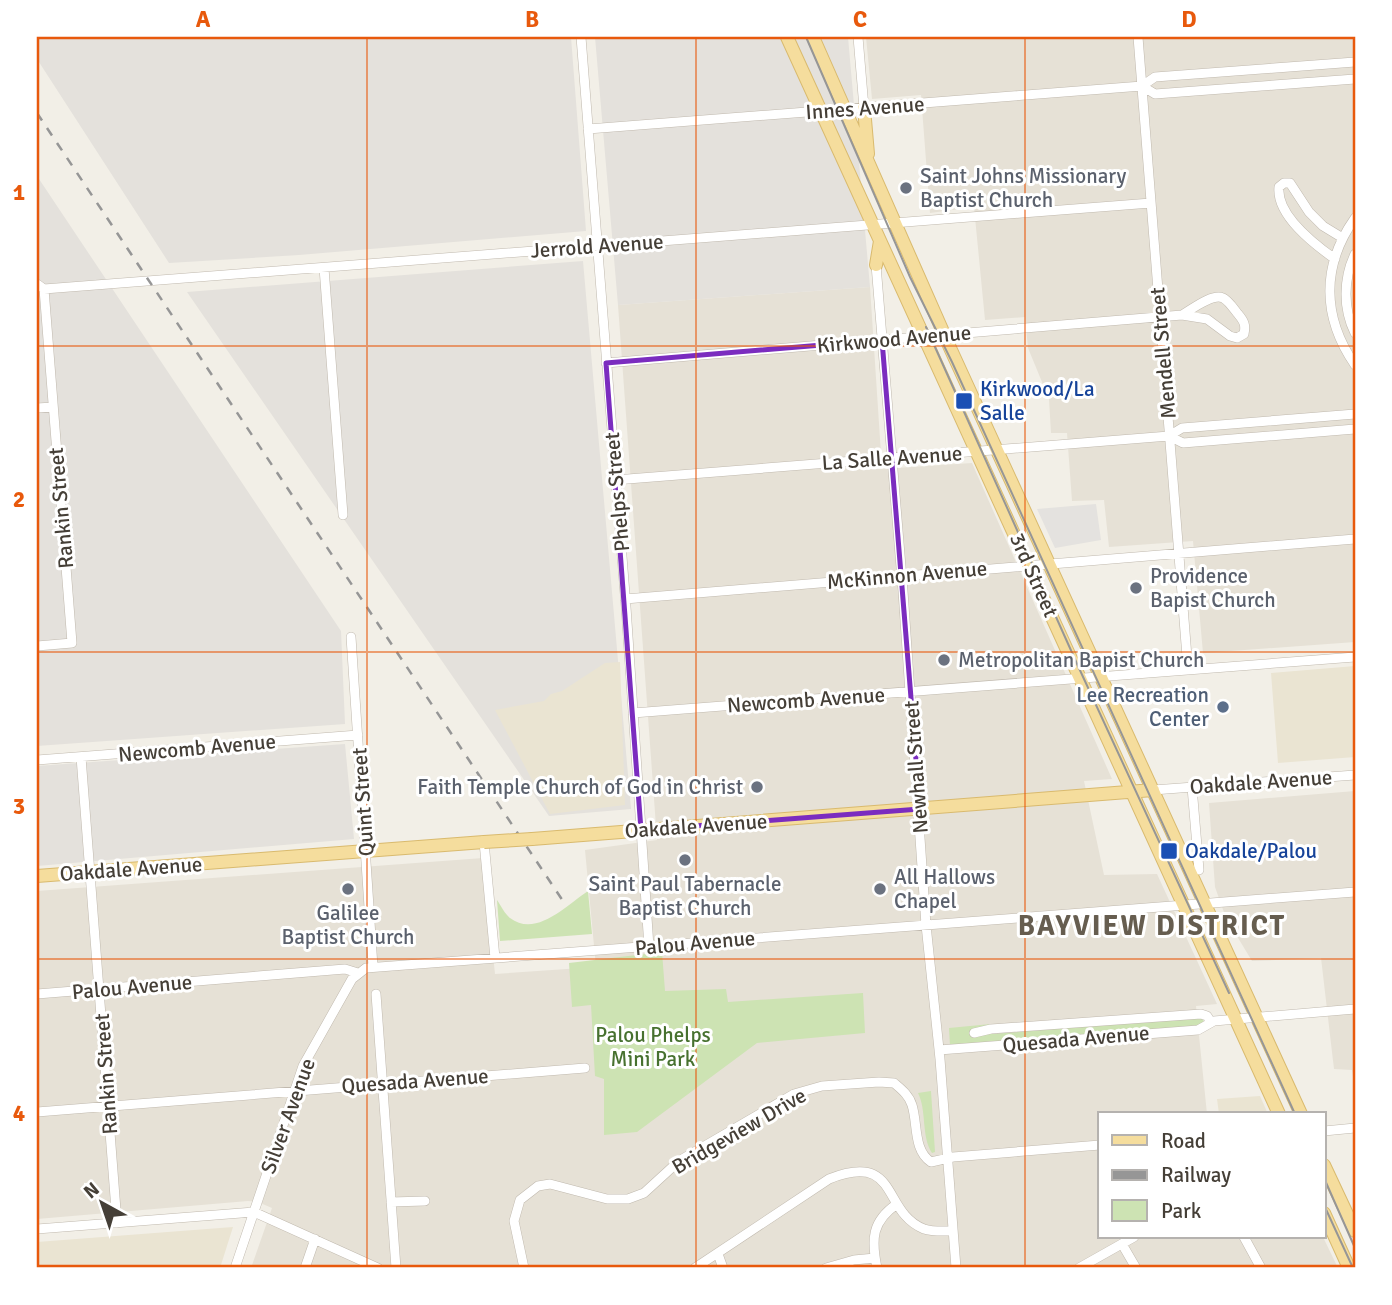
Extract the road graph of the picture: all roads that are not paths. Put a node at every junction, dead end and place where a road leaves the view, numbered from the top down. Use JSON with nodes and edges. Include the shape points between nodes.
{"nodes":[{"id":1,"x":581,"y":37,"type":"edge"},
{"id":2,"x":787,"y":37,"type":"edge"},
{"id":3,"x":813,"y":37,"type":"edge"},
{"id":4,"x":858,"y":37,"type":"edge"},
{"id":5,"x":1138,"y":37,"type":"edge"},
{"id":6,"x":1355,"y":62,"type":"edge"},
{"id":7,"x":1355,"y":79,"type":"edge"},
{"id":8,"x":1142,"y":86,"type":"junction"},
{"id":9,"x":864,"y":108,"type":"junction"},
{"id":10,"x":845,"y":109,"type":"junction"},
{"id":11,"x":821,"y":111,"type":"junction"},
{"id":12,"x":588,"y":129,"type":"junction"},
{"id":13,"x":869,"y":164,"type":"junction"},
{"id":14,"x":1151,"y":203,"type":"junction"},
{"id":15,"x":1355,"y":218,"type":"edge"},
{"id":16,"x":895,"y":223,"type":"junction"},
{"id":17,"x":872,"y":225,"type":"junction"},
{"id":18,"x":1342,"y":237,"type":"junction"},
{"id":19,"x":880,"y":240,"type":"junction"},
{"id":20,"x":597,"y":246,"type":"junction"},
{"id":21,"x":1355,"y":254,"type":"edge"},
{"id":22,"x":1335,"y":259,"type":"junction"},
{"id":23,"x":876,"y":265,"type":"joint"},
{"id":24,"x":324,"y":268,"type":"junction"},
{"id":25,"x":39,"y":290,"type":"edge"},
{"id":26,"x":1182,"y":316,"type":"junction"},
{"id":27,"x":1159,"y":317,"type":"junction"},
{"id":28,"x":1355,"y":333,"type":"edge"},
{"id":29,"x":944,"y":335,"type":"junction"},
{"id":30,"x":924,"y":337,"type":"junction"},
{"id":31,"x":882,"y":340,"type":"junction"},
{"id":32,"x":606,"y":363,"type":"junction"},
{"id":33,"x":1355,"y":365,"type":"edge"},
{"id":34,"x":53,"y":407,"type":"junction"},
{"id":35,"x":37,"y":408,"type":"edge"},
{"id":36,"x":1355,"y":414,"type":"edge"},
{"id":37,"x":1355,"y":429,"type":"edge"},
{"id":38,"x":1169,"y":436,"type":"junction"},
{"id":39,"x":997,"y":450,"type":"junction"},
{"id":40,"x":978,"y":451,"type":"junction"},
{"id":41,"x":892,"y":458,"type":"junction"},
{"id":42,"x":615,"y":480,"type":"junction"},
{"id":43,"x":343,"y":515,"type":"dead end"},
{"id":44,"x":1355,"y":539,"type":"edge"},
{"id":45,"x":1178,"y":553,"type":"junction"},
{"id":46,"x":1048,"y":564,"type":"junction"},
{"id":47,"x":1030,"y":565,"type":"junction"},
{"id":48,"x":902,"y":576,"type":"junction"},
{"id":49,"x":625,"y":599,"type":"junction"},
{"id":50,"x":351,"y":637,"type":"dead end"},
{"id":51,"x":37,"y":646,"type":"edge"},
{"id":52,"x":1355,"y":657,"type":"edge"},
{"id":53,"x":1186,"y":670,"type":"junction"},
{"id":54,"x":1100,"y":677,"type":"junction"},
{"id":55,"x":1082,"y":678,"type":"junction"},
{"id":56,"x":911,"y":692,"type":"junction"},
{"id":57,"x":633,"y":713,"type":"junction"},
{"id":58,"x":358,"y":735,"type":"junction"},
{"id":59,"x":81,"y":757,"type":"junction"},
{"id":60,"x":37,"y":760,"type":"edge"},
{"id":61,"x":1355,"y":775,"type":"edge"},
{"id":62,"x":1192,"y":788,"type":"junction"},
{"id":63,"x":1153,"y":790,"type":"junction"},
{"id":64,"x":1133,"y":792,"type":"junction"},
{"id":65,"x":920,"y":809,"type":"junction"},
{"id":66,"x":641,"y":830,"type":"junction"},
{"id":67,"x":484,"y":842,"type":"junction"},
{"id":68,"x":367,"y":851,"type":"junction"},
{"id":69,"x":1199,"y":870,"type":"dead end"},
{"id":70,"x":90,"y":872,"type":"junction"},
{"id":71,"x":37,"y":876,"type":"edge"},
{"id":72,"x":1355,"y":892,"type":"edge"},
{"id":73,"x":1205,"y":904,"type":"junction"},
{"id":74,"x":1184,"y":905,"type":"junction"},
{"id":75,"x":926,"y":925,"type":"junction"},
{"id":76,"x":649,"y":947,"type":"junction"},
{"id":77,"x":495,"y":958,"type":"junction"},
{"id":78,"x":373,"y":967,"type":"junction"},
{"id":79,"x":358,"y":973,"type":"junction"},
{"id":80,"x":99,"y":990,"type":"junction"},
{"id":81,"x":376,"y":994,"type":"dead end"},
{"id":82,"x":37,"y":995,"type":"edge"},
{"id":83,"x":1355,"y":1009,"type":"edge"},
{"id":84,"x":1256,"y":1017,"type":"junction"},
{"id":85,"x":1237,"y":1019,"type":"junction"},
{"id":86,"x":1211,"y":1022,"type":"junction"},
{"id":87,"x":974,"y":1033,"type":"dead end"},
{"id":88,"x":939,"y":1051,"type":"junction"},
{"id":89,"x":585,"y":1068,"type":"dead end"},
{"id":90,"x":383,"y":1084,"type":"junction"},
{"id":91,"x":296,"y":1090,"type":"junction"},
{"id":92,"x":108,"y":1107,"type":"junction"},
{"id":93,"x":37,"y":1112,"type":"edge"},
{"id":94,"x":1278,"y":1112,"type":"edge"},
{"id":95,"x":1300,"y":1112,"type":"edge"},
{"id":96,"x":1355,"y":1128,"type":"edge"},
{"id":97,"x":1326,"y":1131,"type":"edge"},
{"id":98,"x":1098,"y":1145,"type":"edge"},
{"id":99,"x":947,"y":1158,"type":"junction"},
{"id":100,"x":1326,"y":1168,"type":"edge"},
{"id":101,"x":425,"y":1201,"type":"dead end"},
{"id":102,"x":391,"y":1202,"type":"junction"},
{"id":103,"x":897,"y":1204,"type":"junction"},
{"id":104,"x":254,"y":1212,"type":"junction"},
{"id":105,"x":1326,"y":1217,"type":"edge"},
{"id":106,"x":117,"y":1223,"type":"junction"},
{"id":107,"x":37,"y":1229,"type":"edge"},
{"id":108,"x":952,"y":1231,"type":"junction"},
{"id":109,"x":1355,"y":1231,"type":"edge"},
{"id":110,"x":1132,"y":1238,"type":"edge"},
{"id":111,"x":1245,"y":1238,"type":"edge"},
{"id":112,"x":315,"y":1239,"type":"junction"},
{"id":113,"x":1122,"y":1244,"type":"junction"},
{"id":114,"x":718,"y":1254,"type":"junction"},
{"id":115,"x":1349,"y":1258,"type":"edge"},
{"id":116,"x":876,"y":1263,"type":"edge"},
{"id":117,"x":236,"y":1268,"type":"edge"},
{"id":118,"x":305,"y":1268,"type":"edge"},
{"id":119,"x":378,"y":1268,"type":"edge"},
{"id":120,"x":396,"y":1268,"type":"edge"},
{"id":121,"x":524,"y":1268,"type":"edge"},
{"id":122,"x":695,"y":1268,"type":"edge"},
{"id":123,"x":723,"y":1268,"type":"edge"},
{"id":124,"x":827,"y":1268,"type":"edge"},
{"id":125,"x":956,"y":1268,"type":"edge"},
{"id":126,"x":1079,"y":1268,"type":"edge"},
{"id":127,"x":1136,"y":1268,"type":"edge"},
{"id":128,"x":1261,"y":1268,"type":"edge"}],
"edges":[{"from":1,"to":12,"type":"street","name":"Phelps Street"},
{"from":2,"to":11,"type":"main road","name":"3rd Street"},
{"from":3,"to":10,"type":"main road","name":"3rd Street"},
{"from":4,"to":9,"type":"street"},
{"from":5,"to":8,"type":"street","name":"Mendell Street"},
{"from":6,"to":8,"type":"street","name":"Innes Avenue","via":[[1156,77]]},
{"from":7,"to":8,"type":"street","name":"Innes Avenue","via":[[1155,93]]},
{"from":8,"to":9,"type":"street","name":"Innes Avenue"},
{"from":8,"to":14,"type":"street","name":"Mendell Street"},
{"from":9,"to":10,"type":"street","name":"Innes Avenue"},
{"from":9,"to":13,"type":"main road"},
{"from":10,"to":11,"type":"street","name":"Innes Avenue"},
{"from":10,"to":13,"type":"main road","name":"3rd Street"},
{"from":11,"to":12,"type":"street","name":"Innes Avenue"},
{"from":11,"to":17,"type":"main road","name":"3rd Street"},
{"from":12,"to":20,"type":"street","name":"Phelps Street"},
{"from":13,"to":16,"type":"main road","name":"3rd Street"},
{"from":14,"to":16,"type":"street","name":"Jerrold Avenue"},
{"from":14,"to":27,"type":"street","name":"Mendell Street"},
{"from":15,"to":18,"type":"street"},
{"from":16,"to":17,"type":"street","name":"Jerrold Avenue"},
{"from":16,"to":29,"type":"main road","name":"3rd Street"},
{"from":17,"to":19,"type":"main road","name":"3rd Street"},
{"from":17,"to":20,"type":"street","name":"Jerrold Avenue"},
{"from":18,"to":22,"type":"street"},
{"from":18,"to":22,"type":"street","via":[[1309,212],[1290,183],[1279,187],[1287,213],[1301,232]]},
{"from":19,"to":23,"type":"main road"},
{"from":19,"to":30,"type":"main road","name":"3rd Street"},
{"from":20,"to":24,"type":"street","name":"Jerrold Avenue"},
{"from":20,"to":32,"type":"street","name":"Phelps Street"},
{"from":21,"to":28,"type":"street","via":[[1346,288]]},
{"from":22,"to":33,"type":"street","via":[[1330,307],[1341,342]]},
{"from":23,"to":31,"type":"street","name":"Newhall Street"},
{"from":24,"to":25,"type":"street","name":"Jerrold Avenue"},
{"from":24,"to":43,"type":"street"},
{"from":25,"to":34,"type":"street","name":"Rankin Street"},
{"from":26,"to":26,"type":"street","name":"Kirkwood Avenue","via":[[1207,319],[1237,338],[1246,327],[1219,296]]},
{"from":26,"to":27,"type":"street","name":"Kirkwood Avenue"},
{"from":27,"to":29,"type":"street","name":"Kirkwood Avenue"},
{"from":27,"to":38,"type":"street","name":"Mendell Street"},
{"from":29,"to":30,"type":"street","name":"Kirkwood Avenue"},
{"from":29,"to":39,"type":"main road","name":"3rd Street"},
{"from":30,"to":31,"type":"street","name":"Kirkwood Avenue"},
{"from":30,"to":40,"type":"main road","name":"3rd Street"},
{"from":31,"to":32,"type":"street","name":"Kirkwood Avenue"},
{"from":31,"to":41,"type":"street","name":"Newhall Street"},
{"from":32,"to":42,"type":"street","name":"Phelps Street"},
{"from":34,"to":35,"type":"street"},
{"from":34,"to":51,"type":"street","name":"Rankin Street","via":[[72,643]]},
{"from":36,"to":38,"type":"street","name":"La Salle Avenue","via":[[1182,428]]},
{"from":37,"to":38,"type":"street","name":"La Salle Avenue","via":[[1183,443]]},
{"from":38,"to":39,"type":"street","name":"La Salle Avenue"},
{"from":38,"to":45,"type":"street","name":"Mendell Street"},
{"from":39,"to":40,"type":"street","name":"La Salle Avenue"},
{"from":39,"to":46,"type":"main road","name":"3rd Street"},
{"from":40,"to":41,"type":"street","name":"La Salle Avenue"},
{"from":40,"to":47,"type":"main road","name":"3rd Street"},
{"from":41,"to":42,"type":"street","name":"La Salle Avenue"},
{"from":41,"to":48,"type":"street","name":"Newhall Street"},
{"from":42,"to":49,"type":"street","name":"Phelps Street"},
{"from":44,"to":45,"type":"street","name":"McKinnon Avenue"},
{"from":45,"to":46,"type":"street","name":"McKinnon Avenue"},
{"from":45,"to":53,"type":"street","name":"Mendell Street"},
{"from":46,"to":47,"type":"street","name":"McKinnon Avenue"},
{"from":46,"to":54,"type":"main road","name":"3rd Street"},
{"from":47,"to":48,"type":"street","name":"McKinnon Avenue"},
{"from":47,"to":55,"type":"main road","name":"3rd Street"},
{"from":48,"to":49,"type":"street","name":"McKinnon Avenue"},
{"from":48,"to":56,"type":"street","name":"Newhall Street"},
{"from":49,"to":57,"type":"street","name":"Phelps Street"},
{"from":50,"to":58,"type":"street","name":"Quint Street"},
{"from":52,"to":53,"type":"street","name":"Newcomb Avenue"},
{"from":53,"to":54,"type":"street","name":"Newcomb Avenue"},
{"from":54,"to":55,"type":"street","name":"Newcomb Avenue"},
{"from":54,"to":63,"type":"main road","name":"3rd Street"},
{"from":55,"to":56,"type":"street","name":"Newcomb Avenue"},
{"from":55,"to":64,"type":"main road","name":"3rd Street"},
{"from":56,"to":57,"type":"street","name":"Newcomb Avenue"},
{"from":56,"to":65,"type":"street","name":"Newhall Street"},
{"from":57,"to":66,"type":"street","name":"Phelps Street"},
{"from":58,"to":59,"type":"street","name":"Newcomb Avenue"},
{"from":58,"to":68,"type":"street","name":"Quint Street"},
{"from":59,"to":60,"type":"street","name":"Newcomb Avenue"},
{"from":59,"to":70,"type":"street","name":"Rankin Street"},
{"from":61,"to":62,"type":"street","name":"Oakdale Avenue"},
{"from":62,"to":63,"type":"street","name":"Oakdale Avenue"},
{"from":62,"to":69,"type":"street"},
{"from":63,"to":64,"type":"main road","name":"Oakdale Avenue"},
{"from":63,"to":73,"type":"main road","name":"3rd Street"},
{"from":64,"to":65,"type":"main road","name":"Oakdale Avenue"},
{"from":64,"to":74,"type":"main road","name":"3rd Street"},
{"from":65,"to":66,"type":"main road","name":"Oakdale Avenue"},
{"from":65,"to":75,"type":"street","name":"Newhall Street"},
{"from":66,"to":67,"type":"main road","name":"Oakdale Avenue","bridge":true},
{"from":66,"to":76,"type":"street","name":"Phelps Street"},
{"from":67,"to":68,"type":"main road","name":"Oakdale Avenue"},
{"from":67,"to":77,"type":"street"},
{"from":68,"to":70,"type":"main road","name":"Oakdale Avenue"},
{"from":68,"to":78,"type":"street","name":"Quint Street"},
{"from":70,"to":71,"type":"main road","name":"Oakdale Avenue"},
{"from":70,"to":80,"type":"street","name":"Rankin Street"},
{"from":72,"to":73,"type":"street","name":"Palou Avenue"},
{"from":73,"to":74,"type":"street","name":"Palou Avenue"},
{"from":73,"to":84,"type":"main road","name":"3rd Street"},
{"from":74,"to":75,"type":"street","name":"Palou Avenue"},
{"from":74,"to":85,"type":"main road","name":"3rd Street"},
{"from":75,"to":76,"type":"street","name":"Palou Avenue"},
{"from":75,"to":88,"type":"street","name":"Newhall Street"},
{"from":76,"to":77,"type":"street","name":"Palou Avenue"},
{"from":77,"to":78,"type":"street","name":"Palou Avenue"},
{"from":78,"to":79,"type":"street","name":"Palou Avenue"},
{"from":79,"to":80,"type":"street","name":"Palou Avenue","via":[[341,969]]},
{"from":79,"to":91,"type":"street","name":"Silver Avenue","via":[[303,1066]]},
{"from":80,"to":82,"type":"street","name":"Palou Avenue"},
{"from":80,"to":92,"type":"street","name":"Rankin Street"},
{"from":81,"to":90,"type":"street"},
{"from":83,"to":84,"type":"street","name":"Quesada Avenue"},
{"from":84,"to":85,"type":"street","name":"Quesada Avenue"},
{"from":84,"to":95,"type":"main road","name":"3rd Street"},
{"from":85,"to":86,"type":"street","name":"Quesada Avenue"},
{"from":85,"to":94,"type":"main road","name":"3rd Street"},
{"from":86,"to":87,"type":"street","name":"Quesada Avenue","via":[[1201,1014]]},
{"from":86,"to":88,"type":"street","name":"Quesada Avenue","via":[[1198,1030]]},
{"from":88,"to":99,"type":"street","name":"Newhall Street"},
{"from":89,"to":90,"type":"street","name":"Quesada Avenue"},
{"from":90,"to":91,"type":"street","name":"Quesada Avenue"},
{"from":90,"to":102,"type":"street"},
{"from":91,"to":92,"type":"street","name":"Quesada Avenue"},
{"from":91,"to":104,"type":"street","name":"Silver Avenue"},
{"from":92,"to":93,"type":"street","name":"Quesada Avenue"},
{"from":92,"to":106,"type":"street","name":"Rankin Street"},
{"from":96,"to":97,"type":"street"},
{"from":98,"to":99,"type":"street"},
{"from":99,"to":108,"type":"street","name":"Newhall Street"},
{"from":99,"to":121,"type":"street","name":"Bridgeview Drive","via":[[931,1162],[923,1157],[911,1102],[894,1083],[806,1089],[680,1161],[636,1197],[607,1199],[550,1184],[528,1191],[514,1221]]},
{"from":100,"to":109,"type":"main road"},
{"from":101,"to":102,"type":"street"},
{"from":102,"to":120,"type":"street"},
{"from":103,"to":108,"type":"street","via":[[927,1230]]},
{"from":103,"to":114,"type":"street","via":[[888,1186],[876,1176],[842,1174]]},
{"from":103,"to":116,"type":"street","via":[[877,1224]]},
{"from":104,"to":106,"type":"street"},
{"from":104,"to":112,"type":"street"},
{"from":104,"to":117,"type":"street","name":"Silver Avenue"},
{"from":105,"to":115,"type":"main road"},
{"from":106,"to":107,"type":"street"},
{"from":108,"to":125,"type":"street","name":"Newhall Street"},
{"from":110,"to":113,"type":"street"},
{"from":111,"to":128,"type":"street"},
{"from":112,"to":118,"type":"street"},
{"from":112,"to":119,"type":"street"},
{"from":113,"to":126,"type":"street"},
{"from":113,"to":127,"type":"street"},
{"from":114,"to":122,"type":"street"},
{"from":114,"to":123,"type":"street"},
{"from":116,"to":124,"type":"street","via":[[855,1260]]}]}
